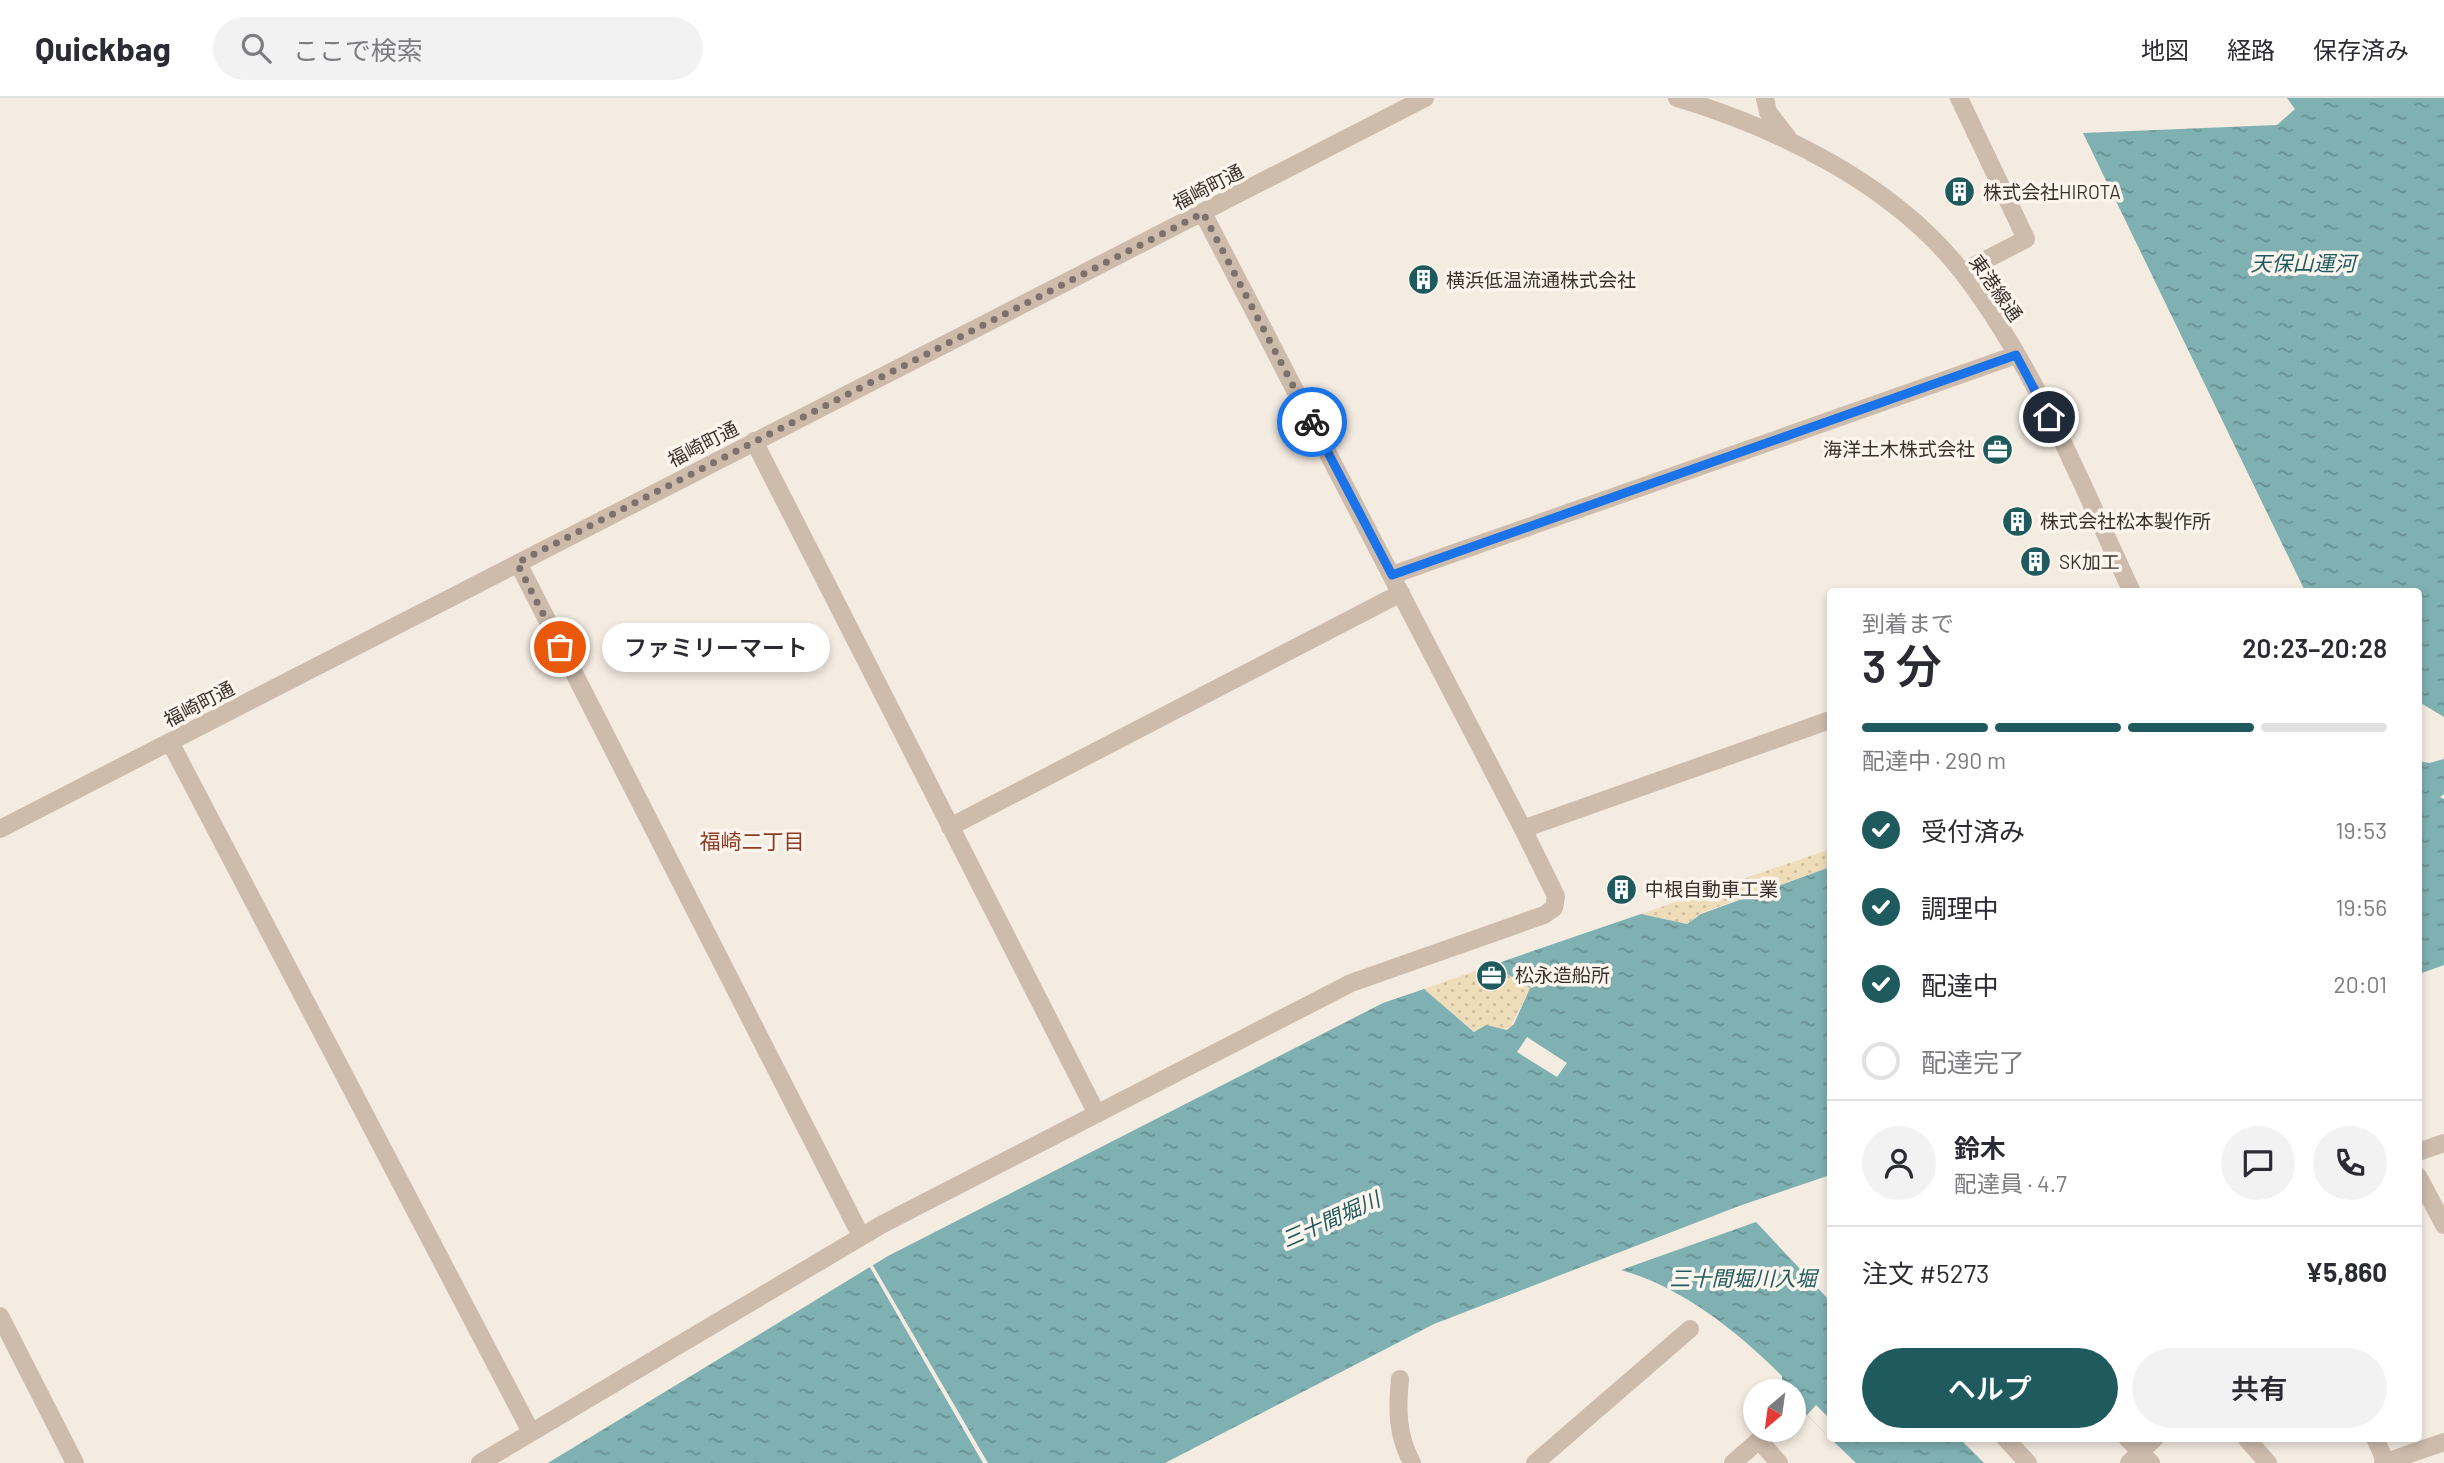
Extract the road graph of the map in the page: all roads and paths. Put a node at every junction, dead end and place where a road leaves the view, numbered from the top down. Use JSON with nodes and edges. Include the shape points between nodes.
{"nodes":[{"id":1,"x":1425,"y":98,"type":"edge"},
{"id":2,"x":1676,"y":98,"type":"edge"},
{"id":3,"x":1765,"y":98,"type":"edge"},
{"id":4,"x":1959,"y":98,"type":"edge"},
{"id":5,"x":1790,"y":140,"type":"junction"},
{"id":6,"x":1203,"y":213,"type":"junction"},
{"id":7,"x":1962,"y":272,"type":"junction"},
{"id":8,"x":2016,"y":355,"type":"junction"},
{"id":9,"x":754,"y":441,"type":"junction"},
{"id":10,"x":517,"y":563,"type":"junction"},
{"id":11,"x":1392,"y":575,"type":"junction"},
{"id":12,"x":2130,"y":588,"type":"edge"},
{"id":13,"x":1401,"y":593,"type":"junction"},
{"id":14,"x":1827,"y":721,"type":"edge"},
{"id":15,"x":170,"y":742,"type":"junction"},
{"id":16,"x":950,"y":827,"type":"junction"},
{"id":17,"x":0,"y":829,"type":"edge"},
{"id":18,"x":1522,"y":829,"type":"junction"},
{"id":19,"x":1097,"y":1114,"type":"junction"},
{"id":20,"x":2422,"y":1184,"type":"edge"},
{"id":21,"x":2444,"y":1225,"type":"edge"},
{"id":22,"x":861,"y":1236,"type":"junction"},
{"id":23,"x":0,"y":1317,"type":"edge"},
{"id":24,"x":1689,"y":1329,"type":"dead end"},
{"id":25,"x":1400,"y":1379,"type":"dead end"},
{"id":26,"x":531,"y":1432,"type":"junction"},
{"id":27,"x":2009,"y":1442,"type":"edge"},
{"id":28,"x":2129,"y":1442,"type":"edge"},
{"id":29,"x":2152,"y":1442,"type":"edge"},
{"id":30,"x":2249,"y":1442,"type":"edge"},
{"id":31,"x":2377,"y":1442,"type":"edge"},
{"id":32,"x":2444,"y":1442,"type":"edge"},
{"id":33,"x":2140,"y":1460,"type":"edge"},
{"id":34,"x":2385,"y":1462,"type":"edge"},
{"id":35,"x":75,"y":1463,"type":"edge"},
{"id":36,"x":480,"y":1463,"type":"edge"},
{"id":37,"x":1412,"y":1463,"type":"edge"},
{"id":38,"x":1535,"y":1463,"type":"edge"},
{"id":39,"x":1733,"y":1463,"type":"edge"},
{"id":40,"x":1779,"y":1463,"type":"edge"},
{"id":41,"x":2028,"y":1463,"type":"edge"},
{"id":42,"x":2268,"y":1463,"type":"edge"}],
"edges":[{"from":1,"to":6,"type":"street","name":"福崎町通"},
{"from":2,"to":5,"type":"street","name":"東港線通","via":[[1754,123]]},
{"from":3,"to":5,"type":"street"},
{"from":4,"to":7,"type":"street","via":[[2026,239]]},
{"from":5,"to":7,"type":"street","name":"東港線通","via":[[1863,183],[1912,220]]},
{"from":6,"to":9,"type":"street","name":"福崎町通"},
{"from":6,"to":11,"type":"street"},
{"from":7,"to":8,"type":"street","name":"東港線通"},
{"from":8,"to":11,"type":"street"},
{"from":8,"to":12,"type":"street","name":"東港線通"},
{"from":9,"to":10,"type":"street","name":"福崎町通"},
{"from":9,"to":16,"type":"street"},
{"from":10,"to":15,"type":"street","name":"福崎町通"},
{"from":10,"to":22,"type":"street"},
{"from":11,"to":13,"type":"street"},
{"from":13,"to":16,"type":"street"},
{"from":13,"to":18,"type":"street"},
{"from":14,"to":18,"type":"street"},
{"from":15,"to":17,"type":"street","name":"福崎町通"},
{"from":15,"to":26,"type":"street"},
{"from":16,"to":19,"type":"street"},
{"from":18,"to":19,"type":"street","via":[[1556,896],[1554,908],[1544,915],[1351,983]]},
{"from":19,"to":22,"type":"street"},
{"from":20,"to":21,"type":"street"},
{"from":22,"to":26,"type":"street"},
{"from":23,"to":35,"type":"street"},
{"from":24,"to":38,"type":"street"},
{"from":25,"to":37,"type":"street","via":[[1396,1415]]},
{"from":26,"to":36,"type":"street"},
{"from":27,"to":41,"type":"street"},
{"from":28,"to":33,"type":"street"},
{"from":29,"to":33,"type":"street"},
{"from":30,"to":42,"type":"street"},
{"from":31,"to":34,"type":"street"},
{"from":32,"to":34,"type":"street"},
{"from":39,"to":40,"type":"street","via":[[1759,1440]]}]}
